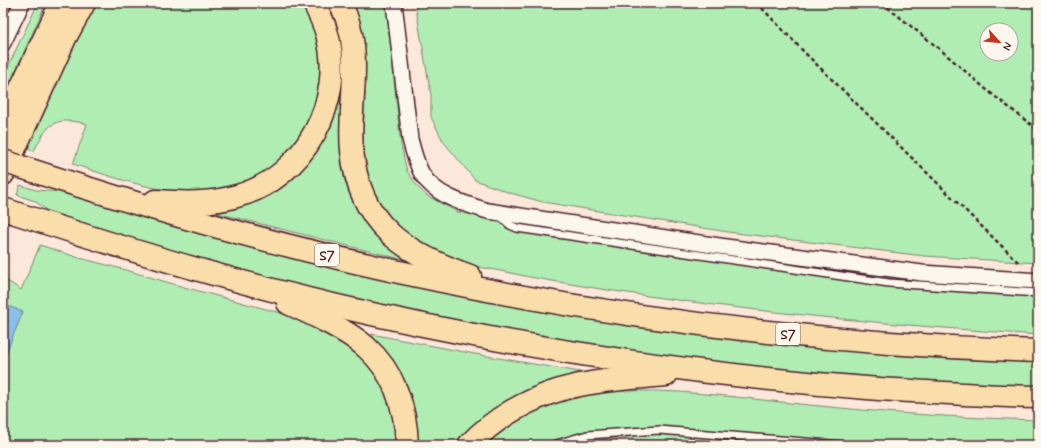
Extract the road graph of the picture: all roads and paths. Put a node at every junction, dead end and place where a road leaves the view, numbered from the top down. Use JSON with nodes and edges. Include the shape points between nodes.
{"nodes":[{"id":1,"x":22,"y":3,"type":"edge"},
{"id":2,"x":61,"y":3,"type":"edge"},
{"id":3,"x":84,"y":3,"type":"edge"},
{"id":4,"x":314,"y":3,"type":"edge"},
{"id":5,"x":340,"y":3,"type":"edge"},
{"id":6,"x":394,"y":3,"type":"edge"},
{"id":7,"x":757,"y":3,"type":"edge"},
{"id":8,"x":882,"y":3,"type":"edge"},
{"id":9,"x":9,"y":16,"type":"edge"},
{"id":10,"x":3,"y":43,"type":"edge"},
{"id":11,"x":3,"y":126,"type":"edge"},
{"id":12,"x":1038,"y":130,"type":"edge"},
{"id":13,"x":8,"y":167,"type":"edge"},
{"id":14,"x":117,"y":198,"type":"junction"},
{"id":15,"x":3,"y":209,"type":"edge"},
{"id":16,"x":240,"y":281,"type":"junction"},
{"id":17,"x":1037,"y":285,"type":"edge"},
{"id":18,"x":539,"y":300,"type":"junction"},
{"id":19,"x":1038,"y":351,"type":"edge"},
{"id":20,"x":704,"y":372,"type":"junction"},
{"id":21,"x":1038,"y":397,"type":"edge"},
{"id":22,"x":407,"y":445,"type":"edge"},
{"id":23,"x":469,"y":445,"type":"edge"},
{"id":24,"x":553,"y":445,"type":"edge"},
{"id":25,"x":841,"y":445,"type":"edge"}],
"edges":[{"from":1,"to":9,"type":"street"},
{"from":2,"to":11,"type":"highway"},
{"from":3,"to":13,"type":"highway","via":[[65,38]]},
{"from":4,"to":14,"type":"highway","via":[[327,35],[331,78],[328,98],[312,139],[287,169],[254,190],[220,200],[178,202]]},
{"from":5,"to":18,"type":"highway","via":[[348,23],[355,61],[351,134],[354,171],[369,209],[394,238],[418,254],[447,268]]},
{"from":6,"to":17,"type":"street","via":[[414,156],[423,175],[435,189],[452,198],[488,211],[726,247],[922,273]]},
{"from":7,"to":17,"type":"path","via":[[997,241]]},
{"from":8,"to":12,"type":"path"},
{"from":9,"to":10,"type":"street"},
{"from":13,"to":14,"type":"highway","number":"S7"},
{"from":14,"to":18,"type":"highway","number":"S7","via":[[334,257],[442,282]]},
{"from":15,"to":16,"type":"highway","via":[[132,251]]},
{"from":16,"to":20,"type":"highway","via":[[460,332],[591,356]]},
{"from":16,"to":22,"type":"highway","via":[[330,324],[358,340],[373,354],[397,390],[405,421]]},
{"from":18,"to":19,"type":"highway","number":"S7","via":[[652,318],[776,333]]},
{"from":20,"to":21,"type":"highway","via":[[843,386]]},
{"from":20,"to":23,"type":"highway","via":[[618,379],[564,389],[516,409],[493,423]]},
{"from":24,"to":25,"type":"lane","via":[[587,435],[659,430]]}]}
